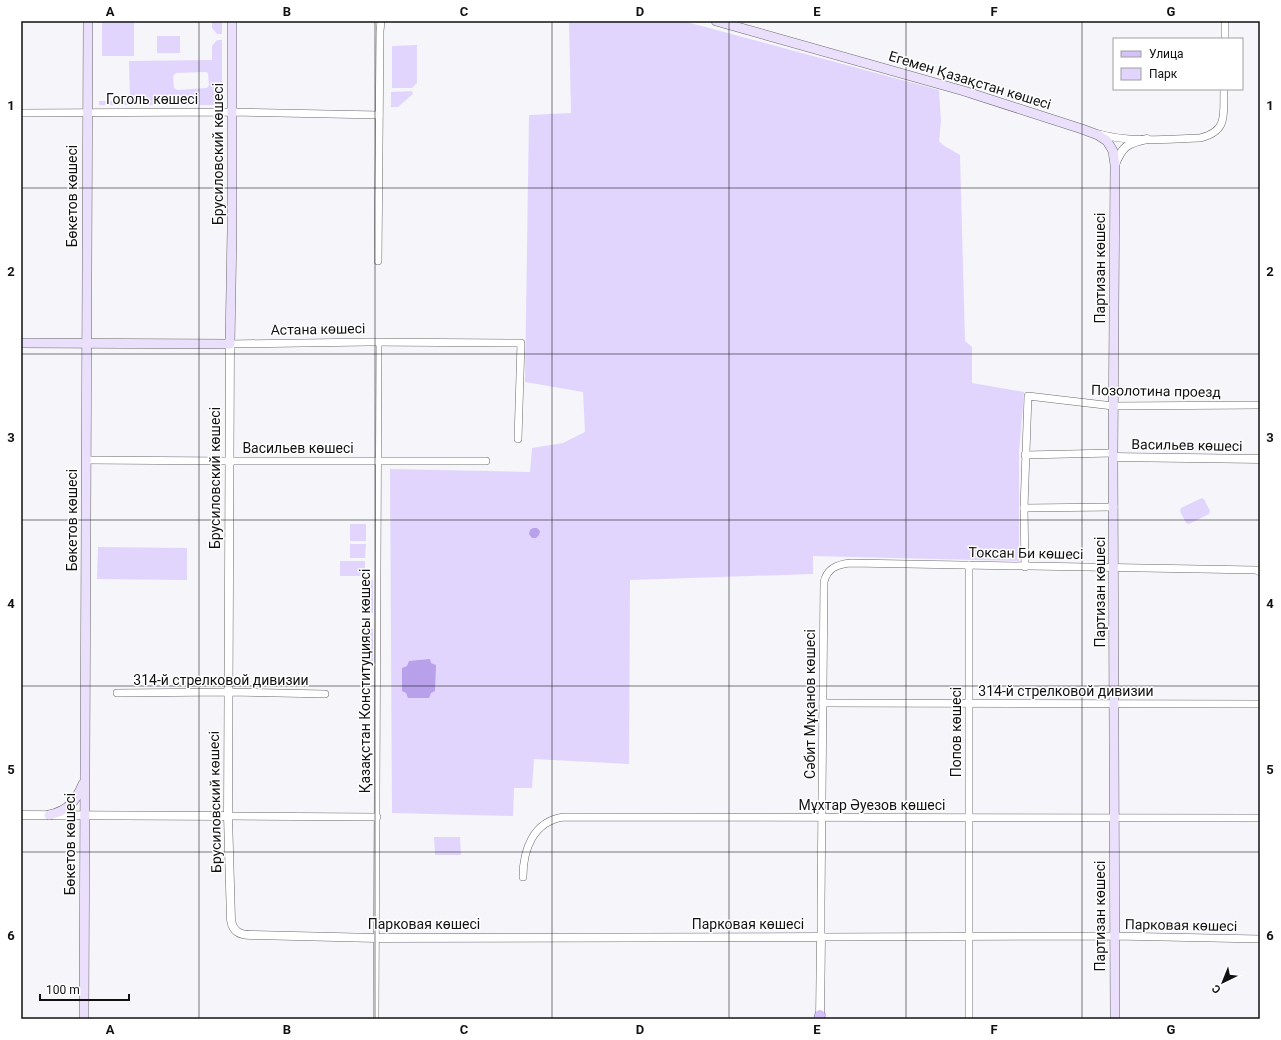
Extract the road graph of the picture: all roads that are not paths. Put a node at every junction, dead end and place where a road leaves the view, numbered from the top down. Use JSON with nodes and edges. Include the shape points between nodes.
{"nodes":[{"id":1,"x":88,"y":21,"type":"edge"},
{"id":2,"x":232,"y":21,"type":"edge"},
{"id":3,"x":716,"y":21,"type":"edge"},
{"id":4,"x":1225,"y":21,"type":"edge"},
{"id":5,"x":380,"y":23,"type":"edge"},
{"id":6,"x":1224,"y":38,"type":"edge"},
{"id":7,"x":1224,"y":90,"type":"edge"},
{"id":8,"x":87,"y":112,"type":"junction"},
{"id":9,"x":233,"y":112,"type":"junction"},
{"id":10,"x":21,"y":113,"type":"edge"},
{"id":11,"x":379,"y":115,"type":"junction"},
{"id":12,"x":1090,"y":131,"type":"junction"},
{"id":13,"x":1147,"y":139,"type":"junction"},
{"id":14,"x":1115,"y":165,"type":"junction"},
{"id":15,"x":378,"y":261,"type":"dead end"},
{"id":16,"x":379,"y":342,"type":"junction"},
{"id":17,"x":21,"y":343,"type":"edge"},
{"id":18,"x":86,"y":343,"type":"junction"},
{"id":19,"x":230,"y":344,"type":"junction"},
{"id":20,"x":1260,"y":405,"type":"edge"},
{"id":21,"x":1113,"y":406,"type":"junction"},
{"id":22,"x":518,"y":439,"type":"dead end"},
{"id":23,"x":1025,"y":455,"type":"junction"},
{"id":24,"x":1113,"y":455,"type":"junction"},
{"id":25,"x":1260,"y":459,"type":"edge"},
{"id":26,"x":86,"y":460,"type":"junction"},
{"id":27,"x":229,"y":461,"type":"junction"},
{"id":28,"x":379,"y":461,"type":"junction"},
{"id":29,"x":486,"y":461,"type":"dead end"},
{"id":30,"x":1114,"y":507,"type":"junction"},
{"id":31,"x":1024,"y":508,"type":"junction"},
{"id":32,"x":969,"y":565,"type":"junction"},
{"id":33,"x":1025,"y":567,"type":"junction"},
{"id":34,"x":1114,"y":567,"type":"junction"},
{"id":35,"x":1260,"y":572,"type":"edge"},
{"id":36,"x":824,"y":582,"type":"joint"},
{"id":37,"x":228,"y":692,"type":"junction"},
{"id":38,"x":117,"y":693,"type":"dead end"},
{"id":39,"x":324,"y":694,"type":"dead end"},
{"id":40,"x":823,"y":703,"type":"junction"},
{"id":41,"x":969,"y":704,"type":"junction"},
{"id":42,"x":1114,"y":704,"type":"junction"},
{"id":43,"x":1260,"y":704,"type":"edge"},
{"id":44,"x":85,"y":779,"type":"junction"},
{"id":45,"x":21,"y":814,"type":"edge"},
{"id":46,"x":49,"y":815,"type":"junction"},
{"id":47,"x":84,"y":815,"type":"junction"},
{"id":48,"x":228,"y":816,"type":"junction"},
{"id":49,"x":377,"y":817,"type":"junction"},
{"id":50,"x":822,"y":818,"type":"junction"},
{"id":51,"x":969,"y":818,"type":"junction"},
{"id":52,"x":1114,"y":818,"type":"junction"},
{"id":53,"x":1260,"y":818,"type":"edge"},
{"id":54,"x":523,"y":877,"type":"dead end"},
{"id":55,"x":237,"y":932,"type":"joint"},
{"id":56,"x":969,"y":936,"type":"junction"},
{"id":57,"x":1114,"y":936,"type":"junction"},
{"id":58,"x":822,"y":937,"type":"junction"},
{"id":59,"x":376,"y":938,"type":"junction"},
{"id":60,"x":1260,"y":939,"type":"edge"},
{"id":61,"x":820,"y":1018,"type":"edge"},
{"id":62,"x":84,"y":1019,"type":"edge"},
{"id":63,"x":376,"y":1019,"type":"edge"},
{"id":64,"x":969,"y":1019,"type":"edge"},
{"id":65,"x":1115,"y":1019,"type":"edge"}],
"edges":[{"from":1,"to":8,"type":"main road","name":"Бөкетов көшесі"},
{"from":2,"to":9,"type":"main road","name":"Брусиловский көшесі"},
{"from":3,"to":12,"type":"main road","name":"Егемен Қазақстан көшесі","via":[[964,91]]},
{"from":4,"to":6,"type":"street"},
{"from":5,"to":11,"type":"street"},
{"from":7,"to":13,"type":"street","name":"Егемен Қазақстан көшесі","via":[[1223,120],[1218,130],[1212,134],[1200,138]]},
{"from":8,"to":9,"type":"street","name":"Гоголь көшесі"},
{"from":8,"to":10,"type":"street","name":"Гоголь көшесі"},
{"from":8,"to":18,"type":"main road","name":"Бөкетов көшесі"},
{"from":9,"to":11,"type":"street","name":"Гоголь көшесі"},
{"from":9,"to":19,"type":"main road","name":"Брусиловский көшесі"},
{"from":11,"to":15,"type":"street"},
{"from":12,"to":13,"type":"street","name":"Егемен Қазақстан көшесі","via":[[1113,137]]},
{"from":12,"to":14,"type":"main road","name":"Партизан көшесі","via":[[1102,136],[1110,144],[1114,151]]},
{"from":13,"to":14,"type":"street","via":[[1130,143],[1125,147]]},
{"from":14,"to":21,"type":"main road","name":"Партизан көшесі"},
{"from":16,"to":19,"type":"street","name":"Астана көшесі"},
{"from":16,"to":22,"type":"street","name":"Астана көшесі","via":[[521,343]]},
{"from":16,"to":28,"type":"street","name":"Қазақстан Конституциясы көшесі"},
{"from":17,"to":18,"type":"main road","name":"Астана көшесі"},
{"from":18,"to":19,"type":"main road","name":"Астана көшесі"},
{"from":18,"to":26,"type":"main road","name":"Бөкетов көшесі"},
{"from":19,"to":27,"type":"street","name":"Брусиловский көшесі"},
{"from":20,"to":21,"type":"street","name":"Позолотина проезд"},
{"from":21,"to":23,"type":"street","name":"Позолотина проезд","via":[[1028,396]]},
{"from":21,"to":24,"type":"main road","name":"Партизан көшесі"},
{"from":23,"to":24,"type":"street","name":"Васильев көшесі"},
{"from":23,"to":31,"type":"street"},
{"from":24,"to":25,"type":"street","name":"Васильев көшесі"},
{"from":24,"to":30,"type":"main road","name":"Партизан көшесі"},
{"from":26,"to":27,"type":"street","name":"Васильев көшесі"},
{"from":26,"to":44,"type":"main road","name":"Бөкетов көшесі"},
{"from":27,"to":28,"type":"street","name":"Васильев көшесі"},
{"from":27,"to":37,"type":"street","name":"Брусиловский көшесі"},
{"from":28,"to":29,"type":"street","name":"Васильев көшесі"},
{"from":28,"to":49,"type":"street","name":"Қазақстан Конституциясы көшесі"},
{"from":30,"to":31,"type":"street"},
{"from":30,"to":34,"type":"main road","name":"Партизан көшесі"},
{"from":31,"to":33,"type":"street"},
{"from":32,"to":33,"type":"street","name":"Токсан Би көшесі"},
{"from":32,"to":36,"type":"street","name":"Токсан Би көшесі","via":[[845,563],[831,570]]},
{"from":32,"to":41,"type":"street","name":"Попов көшесі"},
{"from":33,"to":34,"type":"street","name":"Токсан Би көшесі"},
{"from":34,"to":35,"type":"street","name":"Токсан Би көшесі"},
{"from":34,"to":42,"type":"main road","name":"Партизан көшесі"},
{"from":36,"to":40,"type":"street","name":"Сәбит Мұқанов көшесі"},
{"from":37,"to":38,"type":"street","name":"314-й стрелковой дивизии"},
{"from":37,"to":39,"type":"street","name":"314-й стрелковой дивизии"},
{"from":37,"to":48,"type":"street","name":"Брусиловский көшесі"},
{"from":40,"to":41,"type":"street","name":"314-й стрелковой дивизии"},
{"from":40,"to":50,"type":"street","name":"Сәбит Мұқанов көшесі"},
{"from":41,"to":42,"type":"street","name":"314-й стрелковой дивизии"},
{"from":41,"to":51,"type":"street","name":"Попов көшесі"},
{"from":42,"to":43,"type":"street","name":"314-й стрелковой дивизии"},
{"from":42,"to":52,"type":"main road","name":"Партизан көшесі"},
{"from":44,"to":46,"type":"main road","via":[[70,805],[60,812]]},
{"from":44,"to":47,"type":"main road","name":"Бөкетов көшесі"},
{"from":45,"to":46,"type":"street"},
{"from":46,"to":47,"type":"street"},
{"from":47,"to":48,"type":"street"},
{"from":47,"to":62,"type":"main road","name":"Бөкетов көшесі"},
{"from":48,"to":49,"type":"street"},
{"from":48,"to":55,"type":"street","name":"Брусиловский көшесі","via":[[231,920]]},
{"from":49,"to":59,"type":"street","name":"Қазақстан Конституциясы көшесі"},
{"from":50,"to":51,"type":"street","name":"Мұхтар Әуезов көшесі"},
{"from":50,"to":54,"type":"street","name":"Мұхтар Әуезов көшесі","via":[[559,818],[545,823],[532,838],[524,857]]},
{"from":50,"to":58,"type":"street","name":"Сәбит Мұқанов көшесі"},
{"from":51,"to":52,"type":"street","name":"Мұхтар Әуезов көшесі"},
{"from":51,"to":56,"type":"street","name":"Попов көшесі"},
{"from":52,"to":53,"type":"street","name":"Мұхтар Әуезов көшесі"},
{"from":52,"to":57,"type":"main road","name":"Партизан көшесі"},
{"from":55,"to":59,"type":"street","name":"Парковая көшесі","via":[[250,935]]},
{"from":56,"to":57,"type":"street","name":"Парковая көшесі"},
{"from":56,"to":58,"type":"street","name":"Парковая көшесі"},
{"from":56,"to":64,"type":"street","name":"Попов көшесі"},
{"from":57,"to":60,"type":"street","name":"Парковая көшесі"},
{"from":57,"to":65,"type":"main road","name":"Партизан көшесі"},
{"from":58,"to":59,"type":"street","name":"Парковая көшесі"},
{"from":58,"to":61,"type":"street","name":"Сәбит Мұқанов көшесі"},
{"from":59,"to":63,"type":"street","name":"Қазақстан Конституциясы көшесі"}]}
